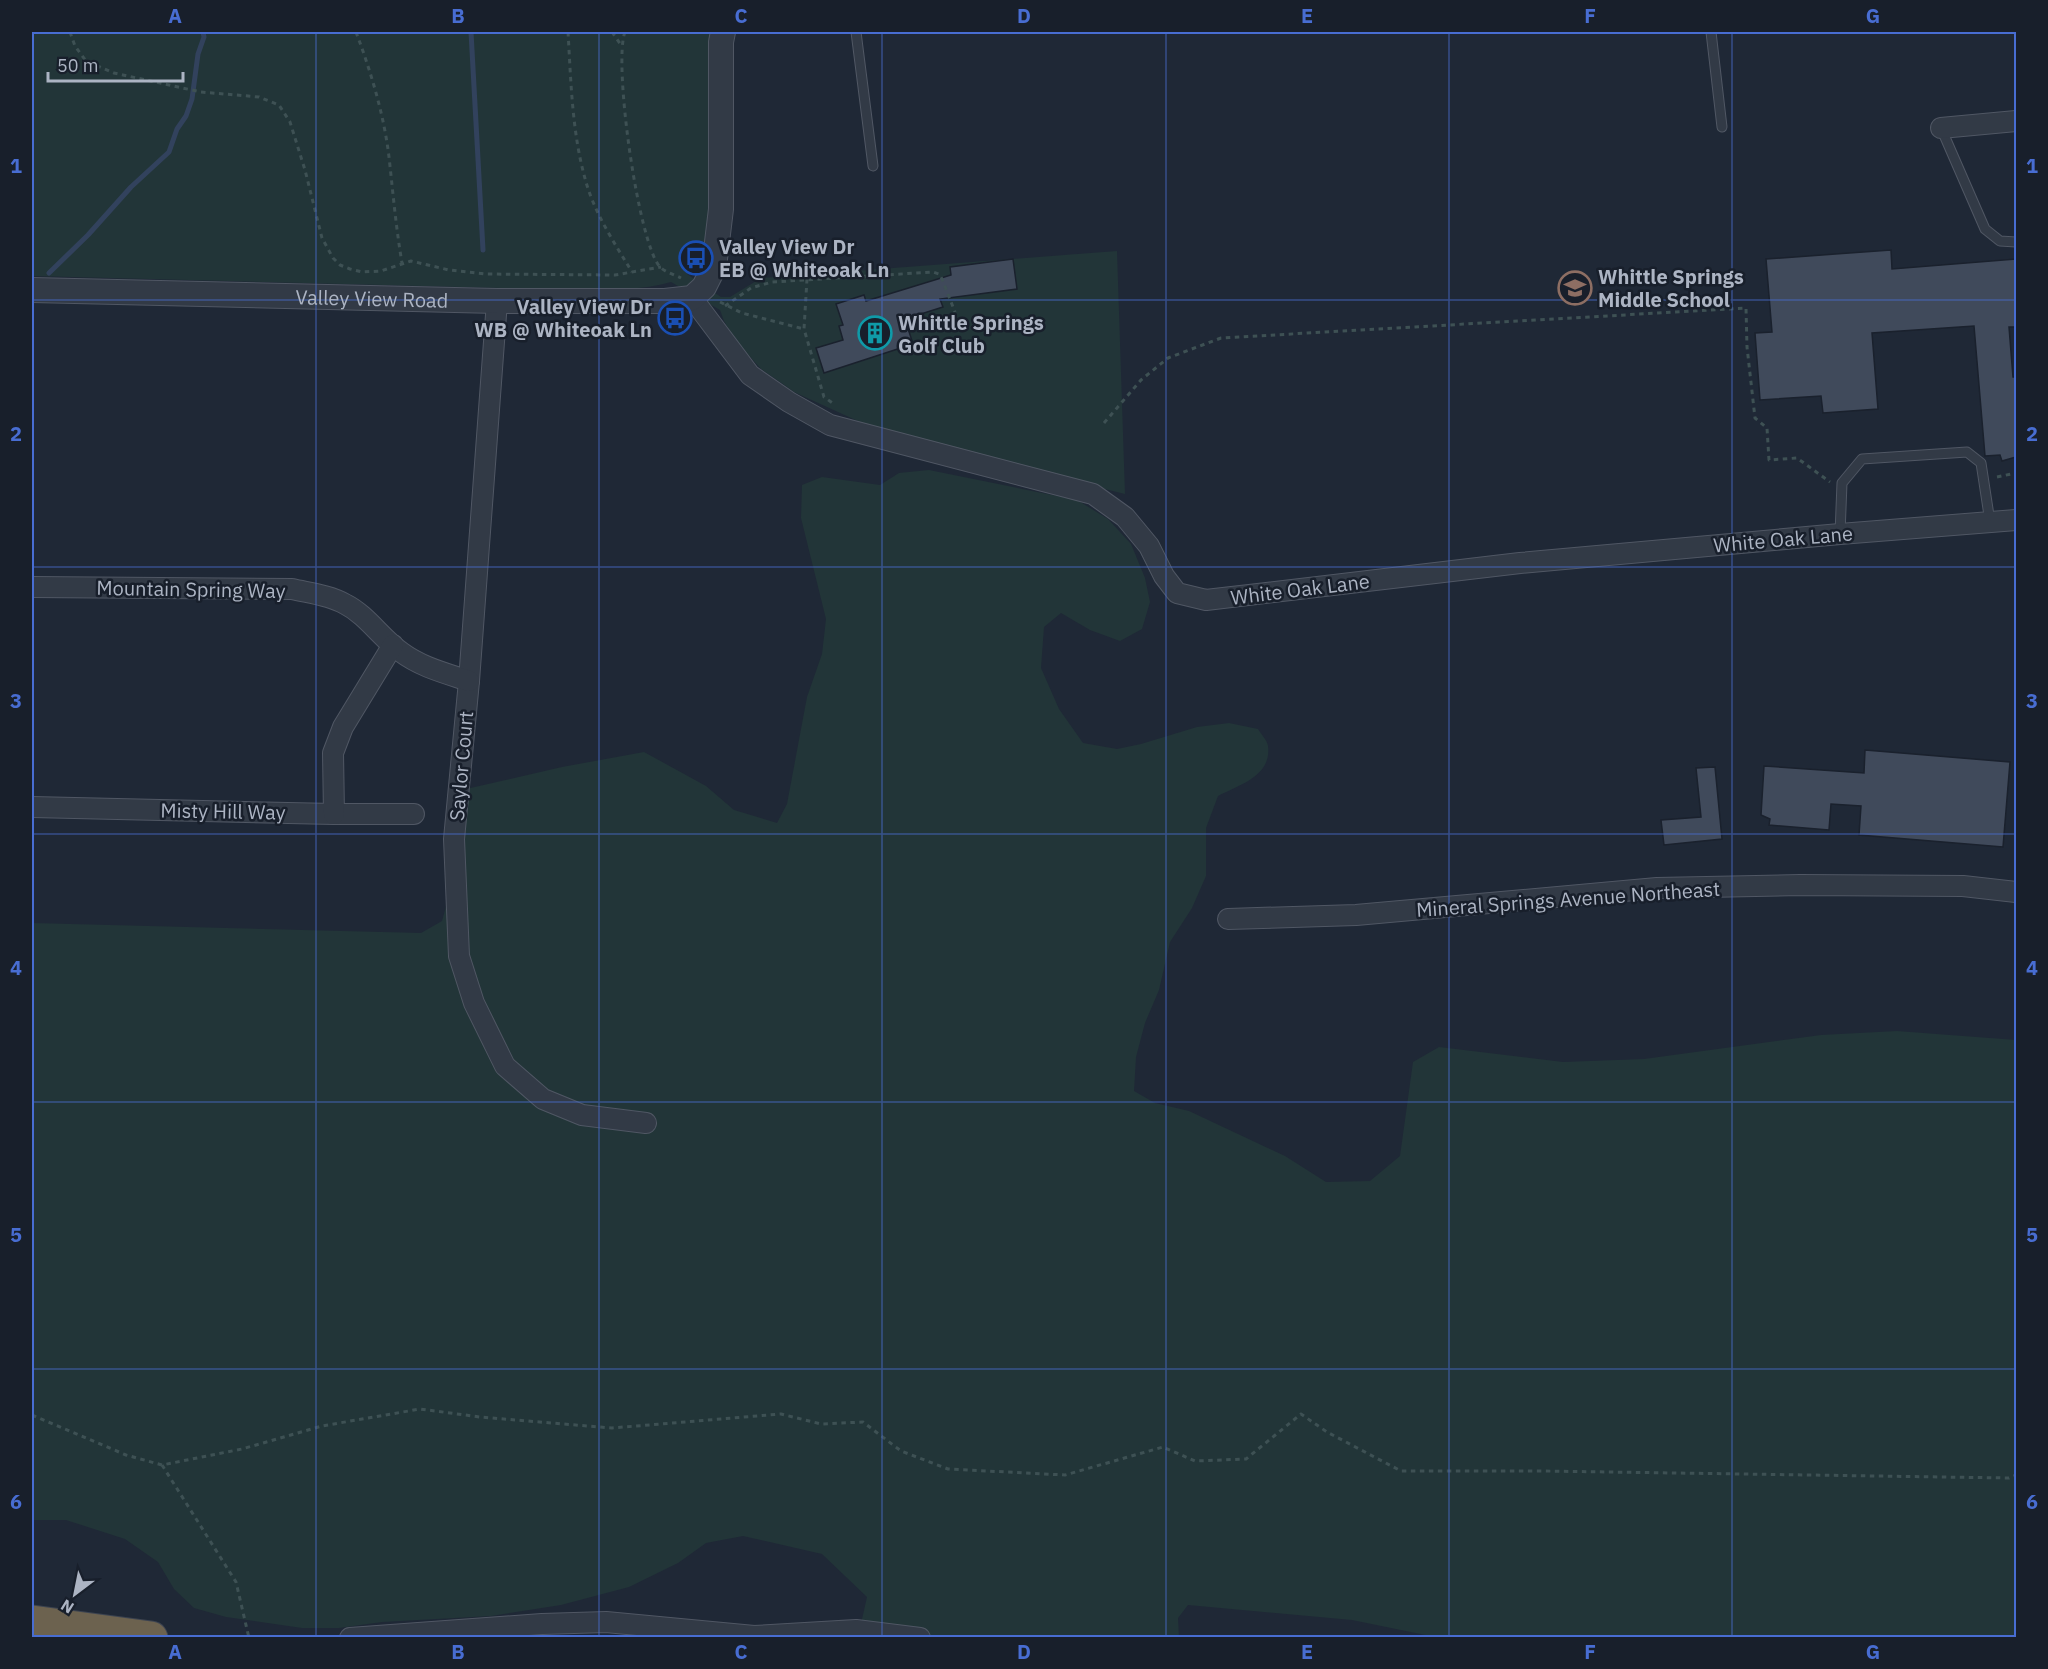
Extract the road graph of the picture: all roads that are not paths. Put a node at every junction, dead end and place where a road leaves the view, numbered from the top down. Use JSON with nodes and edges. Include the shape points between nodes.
{"nodes":[{"id":1,"x":723,"y":32,"type":"edge"},
{"id":2,"x":856,"y":32,"type":"edge"},
{"id":3,"x":1711,"y":32,"type":"edge"},
{"id":4,"x":2016,"y":121,"type":"edge"},
{"id":5,"x":1722,"y":127,"type":"dead end"},
{"id":6,"x":1941,"y":128,"type":"joint"},
{"id":7,"x":873,"y":166,"type":"dead end"},
{"id":8,"x":2016,"y":242,"type":"edge"},
{"id":9,"x":687,"y":288,"type":"junction"},
{"id":10,"x":32,"y":290,"type":"edge"},
{"id":11,"x":497,"y":301,"type":"junction"},
{"id":12,"x":2016,"y":520,"type":"edge"},
{"id":13,"x":1990,"y":522,"type":"junction"},
{"id":14,"x":1840,"y":534,"type":"junction"},
{"id":15,"x":32,"y":587,"type":"edge"},
{"id":16,"x":393,"y":645,"type":"junction"},
{"id":17,"x":469,"y":681,"type":"junction"},
{"id":18,"x":32,"y":807,"type":"edge"},
{"id":19,"x":334,"y":814,"type":"junction"},
{"id":20,"x":414,"y":814,"type":"dead end"},
{"id":21,"x":2016,"y":892,"type":"edge"},
{"id":22,"x":1228,"y":919,"type":"dead end"},
{"id":23,"x":646,"y":1123,"type":"dead end"},
{"id":24,"x":32,"y":1622,"type":"edge"},
{"id":25,"x":151,"y":1638,"type":"edge"},
{"id":26,"x":350,"y":1638,"type":"edge"},
{"id":27,"x":920,"y":1638,"type":"edge"}],
"edges":[{"from":1,"to":9,"type":"street","via":[[719,232],[714,267],[704,287]]},
{"from":2,"to":7,"type":"lane"},
{"from":3,"to":5,"type":"lane"},
{"from":4,"to":6,"type":"street"},
{"from":6,"to":8,"type":"lane","via":[[1985,229],[2000,241]]},
{"from":9,"to":11,"type":"street","name":"Valley View Road","via":[[665,301]]},
{"from":9,"to":14,"type":"street","name":"White Oak Lane","via":[[750,375],[789,402],[830,425],[1093,494],[1125,517],[1149,546],[1177,593],[1206,600],[1520,563]]},
{"from":10,"to":11,"type":"street","name":"Valley View Road"},
{"from":11,"to":17,"type":"street","name":"Saylor Court"},
{"from":12,"to":13,"type":"street","name":"White Oak Lane"},
{"from":13,"to":14,"type":"street","name":"White Oak Lane"},
{"from":13,"to":14,"type":"lane","via":[[1981,464],[1967,452],[1862,459],[1842,483]]},
{"from":15,"to":16,"type":"street","name":"Mountain Spring Way","via":[[292,589],[346,604]]},
{"from":16,"to":17,"type":"street","name":"Mountain Spring Way","via":[[420,664]]},
{"from":16,"to":19,"type":"street","via":[[343,727],[333,753]]},
{"from":17,"to":23,"type":"street","name":"Saylor Court","via":[[454,839],[459,956],[474,1003],[505,1066],[543,1099],[582,1115]]},
{"from":18,"to":19,"type":"street","name":"Misty Hill Way"},
{"from":19,"to":20,"type":"street","name":"Misty Hill Way"},
{"from":21,"to":22,"type":"street","name":"Mineral Springs Avenue Northeast","via":[[1952,886],[1657,888],[1356,915]]},
{"from":24,"to":25,"type":"highway"},
{"from":26,"to":27,"type":"street","via":[[606,1622],[754,1636],[856,1630]]}]}
